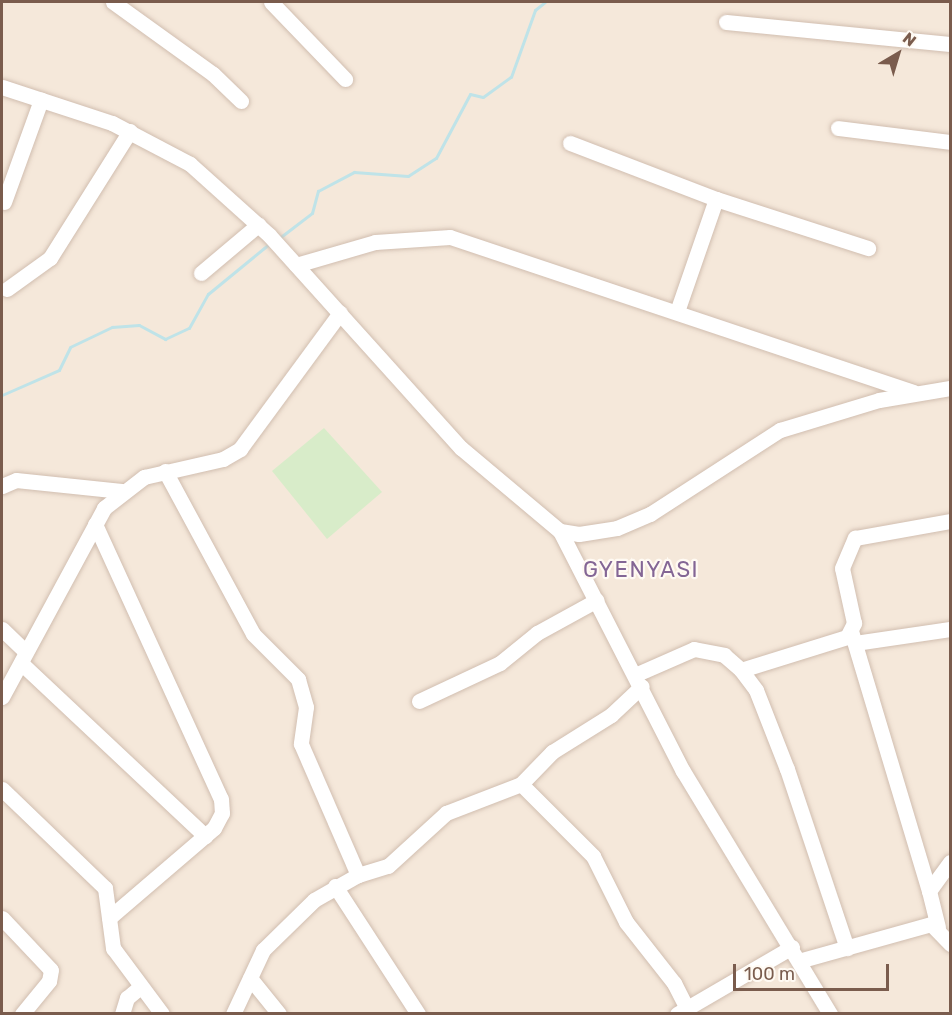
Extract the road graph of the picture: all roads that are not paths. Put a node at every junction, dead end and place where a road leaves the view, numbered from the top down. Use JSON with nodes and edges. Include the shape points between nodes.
{"nodes":[{"id":1,"x":113,"y":2,"type":"edge"},
{"id":2,"x":271,"y":2,"type":"edge"},
{"id":3,"x":726,"y":22,"type":"dead end"},
{"id":4,"x":951,"y":44,"type":"edge"},
{"id":5,"x":345,"y":79,"type":"dead end"},
{"id":6,"x":2,"y":87,"type":"edge"},
{"id":7,"x":41,"y":100,"type":"junction"},
{"id":8,"x":241,"y":101,"type":"dead end"},
{"id":9,"x":838,"y":128,"type":"dead end"},
{"id":10,"x":130,"y":130,"type":"junction"},
{"id":11,"x":951,"y":142,"type":"edge"},
{"id":12,"x":570,"y":143,"type":"dead end"},
{"id":13,"x":716,"y":199,"type":"junction"},
{"id":14,"x":4,"y":202,"type":"dead end"},
{"id":15,"x":268,"y":235,"type":"junction"},
{"id":16,"x":868,"y":248,"type":"dead end"},
{"id":17,"x":296,"y":266,"type":"junction"},
{"id":18,"x":201,"y":273,"type":"dead end"},
{"id":19,"x":7,"y":289,"type":"dead end"},
{"id":20,"x":678,"y":309,"type":"junction"},
{"id":21,"x":340,"y":313,"type":"junction"},
{"id":22,"x":951,"y":388,"type":"edge"},
{"id":23,"x":915,"y":393,"type":"junction"},
{"id":24,"x":165,"y":471,"type":"junction"},
{"id":25,"x":2,"y":486,"type":"edge"},
{"id":26,"x":122,"y":491,"type":"junction"},
{"id":27,"x":951,"y":521,"type":"edge"},
{"id":28,"x":95,"y":524,"type":"junction"},
{"id":29,"x":560,"y":531,"type":"junction"},
{"id":30,"x":597,"y":600,"type":"junction"},
{"id":31,"x":2,"y":629,"type":"edge"},
{"id":32,"x":951,"y":629,"type":"edge"},
{"id":33,"x":853,"y":637,"type":"junction"},
{"id":34,"x":24,"y":657,"type":"junction"},
{"id":35,"x":741,"y":670,"type":"junction"},
{"id":36,"x":640,"y":680,"type":"junction"},
{"id":37,"x":2,"y":697,"type":"edge"},
{"id":38,"x":420,"y":701,"type":"dead end"},
{"id":39,"x":521,"y":784,"type":"junction"},
{"id":40,"x":2,"y":789,"type":"edge"},
{"id":41,"x":205,"y":836,"type":"junction"},
{"id":42,"x":951,"y":862,"type":"edge"},
{"id":43,"x":358,"y":875,"type":"junction"},
{"id":44,"x":335,"y":886,"type":"junction"},
{"id":45,"x":929,"y":891,"type":"junction"},
{"id":46,"x":2,"y":918,"type":"edge"},
{"id":47,"x":109,"y":918,"type":"junction"},
{"id":48,"x":938,"y":927,"type":"junction"},
{"id":49,"x":951,"y":944,"type":"edge"},
{"id":50,"x":792,"y":946,"type":"junction"},
{"id":51,"x":847,"y":948,"type":"junction"},
{"id":52,"x":802,"y":960,"type":"junction"},
{"id":53,"x":249,"y":978,"type":"junction"},
{"id":54,"x":140,"y":987,"type":"junction"},
{"id":55,"x":682,"y":1011,"type":"edge"},
{"id":56,"x":22,"y":1014,"type":"edge"},
{"id":57,"x":122,"y":1014,"type":"edge"},
{"id":58,"x":162,"y":1014,"type":"edge"},
{"id":59,"x":233,"y":1014,"type":"edge"},
{"id":60,"x":279,"y":1014,"type":"edge"},
{"id":61,"x":418,"y":1014,"type":"edge"},
{"id":62,"x":830,"y":1014,"type":"edge"}],
"edges":[{"from":1,"to":8,"type":"street","via":[[213,74]]},
{"from":2,"to":5,"type":"street"},
{"from":3,"to":4,"type":"street"},
{"from":6,"to":7,"type":"street"},
{"from":7,"to":10,"type":"street"},
{"from":7,"to":14,"type":"street"},
{"from":9,"to":11,"type":"street"},
{"from":10,"to":15,"type":"street","via":[[190,164]]},
{"from":10,"to":19,"type":"street","via":[[50,258]]},
{"from":12,"to":13,"type":"street"},
{"from":13,"to":16,"type":"street"},
{"from":13,"to":20,"type":"street"},
{"from":15,"to":17,"type":"street"},
{"from":15,"to":18,"type":"street"},
{"from":17,"to":20,"type":"street","via":[[375,242],[450,237]]},
{"from":17,"to":21,"type":"street"},
{"from":20,"to":23,"type":"street"},
{"from":21,"to":24,"type":"street","via":[[240,448],[223,459]]},
{"from":21,"to":29,"type":"street","via":[[461,448]]},
{"from":22,"to":23,"type":"street"},
{"from":23,"to":29,"type":"street","via":[[780,430],[650,514],[616,528],[579,534]]},
{"from":24,"to":26,"type":"street"},
{"from":24,"to":43,"type":"street","via":[[253,634],[298,679],[306,707],[301,744]]},
{"from":25,"to":26,"type":"street","via":[[16,480]]},
{"from":26,"to":28,"type":"street"},
{"from":27,"to":33,"type":"street","via":[[866,533],[851,543],[842,568]]},
{"from":28,"to":34,"type":"street"},
{"from":28,"to":41,"type":"street","via":[[221,799],[220,821]]},
{"from":29,"to":30,"type":"street"},
{"from":30,"to":36,"type":"street"},
{"from":30,"to":38,"type":"street","via":[[537,633],[500,663]]},
{"from":31,"to":34,"type":"street"},
{"from":32,"to":33,"type":"street"},
{"from":33,"to":35,"type":"street"},
{"from":33,"to":45,"type":"street"},
{"from":34,"to":37,"type":"street"},
{"from":34,"to":41,"type":"street"},
{"from":35,"to":36,"type":"street","via":[[724,655],[694,649]]},
{"from":35,"to":51,"type":"street","via":[[756,690],[788,769]]},
{"from":36,"to":39,"type":"street","via":[[610,715],[552,752]]},
{"from":36,"to":50,"type":"street","via":[[683,771]]},
{"from":39,"to":43,"type":"street","via":[[446,813],[388,866]]},
{"from":39,"to":55,"type":"street","via":[[593,856],[626,922],[674,983]]},
{"from":40,"to":47,"type":"street","via":[[94,874],[105,888]]},
{"from":41,"to":47,"type":"street"},
{"from":42,"to":45,"type":"street"},
{"from":43,"to":44,"type":"street"},
{"from":44,"to":53,"type":"street","via":[[278,932]]},
{"from":44,"to":61,"type":"street"},
{"from":45,"to":48,"type":"street"},
{"from":46,"to":56,"type":"street","via":[[51,970],[49,981]]},
{"from":47,"to":54,"type":"street","via":[[113,948]]},
{"from":48,"to":49,"type":"street"},
{"from":48,"to":51,"type":"street","via":[[920,926]]},
{"from":50,"to":52,"type":"street"},
{"from":50,"to":55,"type":"street"},
{"from":51,"to":52,"type":"street"},
{"from":52,"to":62,"type":"street"},
{"from":53,"to":59,"type":"street"},
{"from":53,"to":60,"type":"street"},
{"from":54,"to":57,"type":"street","via":[[127,998]]},
{"from":54,"to":58,"type":"street"}]}
